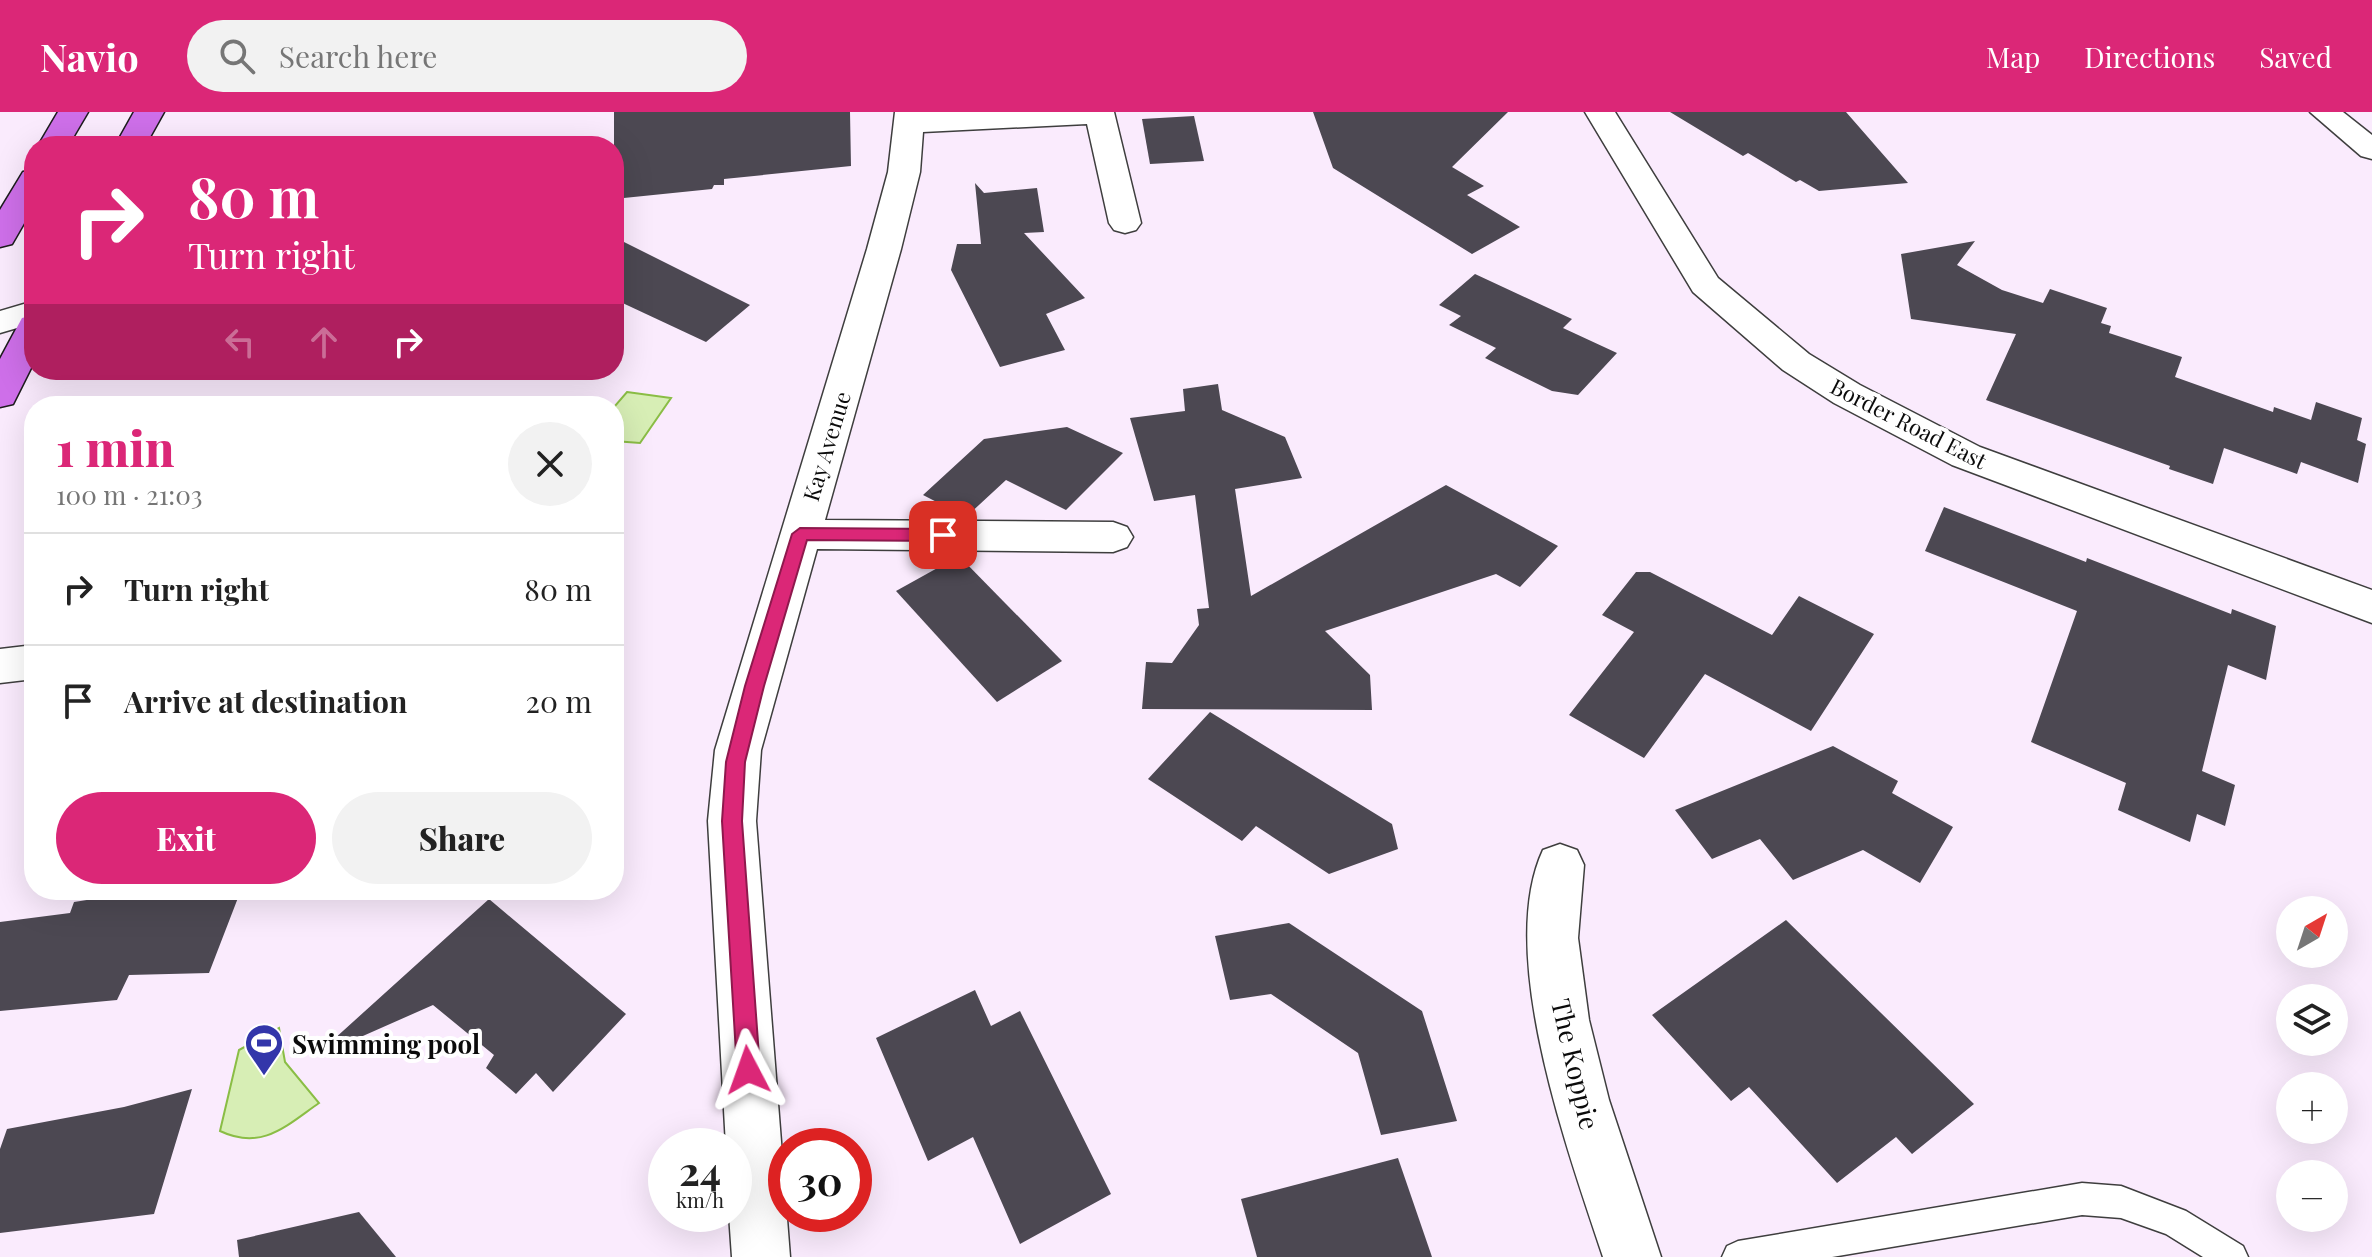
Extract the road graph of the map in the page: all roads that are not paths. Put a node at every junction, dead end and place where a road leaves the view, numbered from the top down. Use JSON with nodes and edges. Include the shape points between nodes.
{"nodes":[{"id":1,"x":73,"y":112,"type":"edge"},
{"id":2,"x":149,"y":112,"type":"edge"},
{"id":3,"x":1600,"y":112,"type":"edge"},
{"id":4,"x":2325,"y":112,"type":"edge"},
{"id":5,"x":1099,"y":113,"type":"edge"},
{"id":6,"x":910,"y":118,"type":"edge"},
{"id":7,"x":59,"y":136,"type":"edge"},
{"id":8,"x":136,"y":136,"type":"edge"},
{"id":9,"x":2372,"y":150,"type":"edge"},
{"id":10,"x":24,"y":196,"type":"edge"},
{"id":11,"x":1125,"y":223,"type":"dead end"},
{"id":12,"x":0,"y":237,"type":"edge"},
{"id":13,"x":24,"y":315,"type":"edge"},
{"id":14,"x":0,"y":322,"type":"edge"},
{"id":15,"x":24,"y":346,"type":"edge"},
{"id":16,"x":0,"y":395,"type":"edge"},
{"id":17,"x":800,"y":534,"type":"junction"},
{"id":18,"x":1113,"y":537,"type":"dead end"},
{"id":19,"x":2372,"y":607,"type":"edge"},
{"id":20,"x":24,"y":663,"type":"edge"},
{"id":21,"x":0,"y":666,"type":"edge"},
{"id":22,"x":1560,"y":865,"type":"dead end"},
{"id":23,"x":761,"y":1257,"type":"edge"},
{"id":24,"x":1632,"y":1257,"type":"edge"},
{"id":25,"x":1738,"y":1257,"type":"edge"},
{"id":26,"x":2232,"y":1257,"type":"edge"}],
"edges":[{"from":1,"to":7,"type":"main road"},
{"from":2,"to":8,"type":"main road"},
{"from":3,"to":19,"type":"street","name":"Border Road East","via":[[1705,285],[1796,362],[1966,456]]},
{"from":4,"to":9,"type":"street"},
{"from":5,"to":6,"type":"street"},
{"from":5,"to":11,"type":"street"},
{"from":6,"to":17,"type":"street","name":"Kay Avenue","via":[[904,172],[884,249]]},
{"from":10,"to":12,"type":"main road"},
{"from":13,"to":14,"type":"street"},
{"from":15,"to":16,"type":"main road"},
{"from":17,"to":18,"type":"street"},
{"from":17,"to":23,"type":"street","name":"Kay Avenue","via":[[738,750],[732,821]]},
{"from":20,"to":21,"type":"street"},
{"from":22,"to":24,"type":"street","name":"The Koppie","via":[[1553,934],[1562,1012],[1584,1113]]},
{"from":25,"to":26,"type":"lane","via":[[2082,1199],[2121,1202],[2175,1222]]}]}
